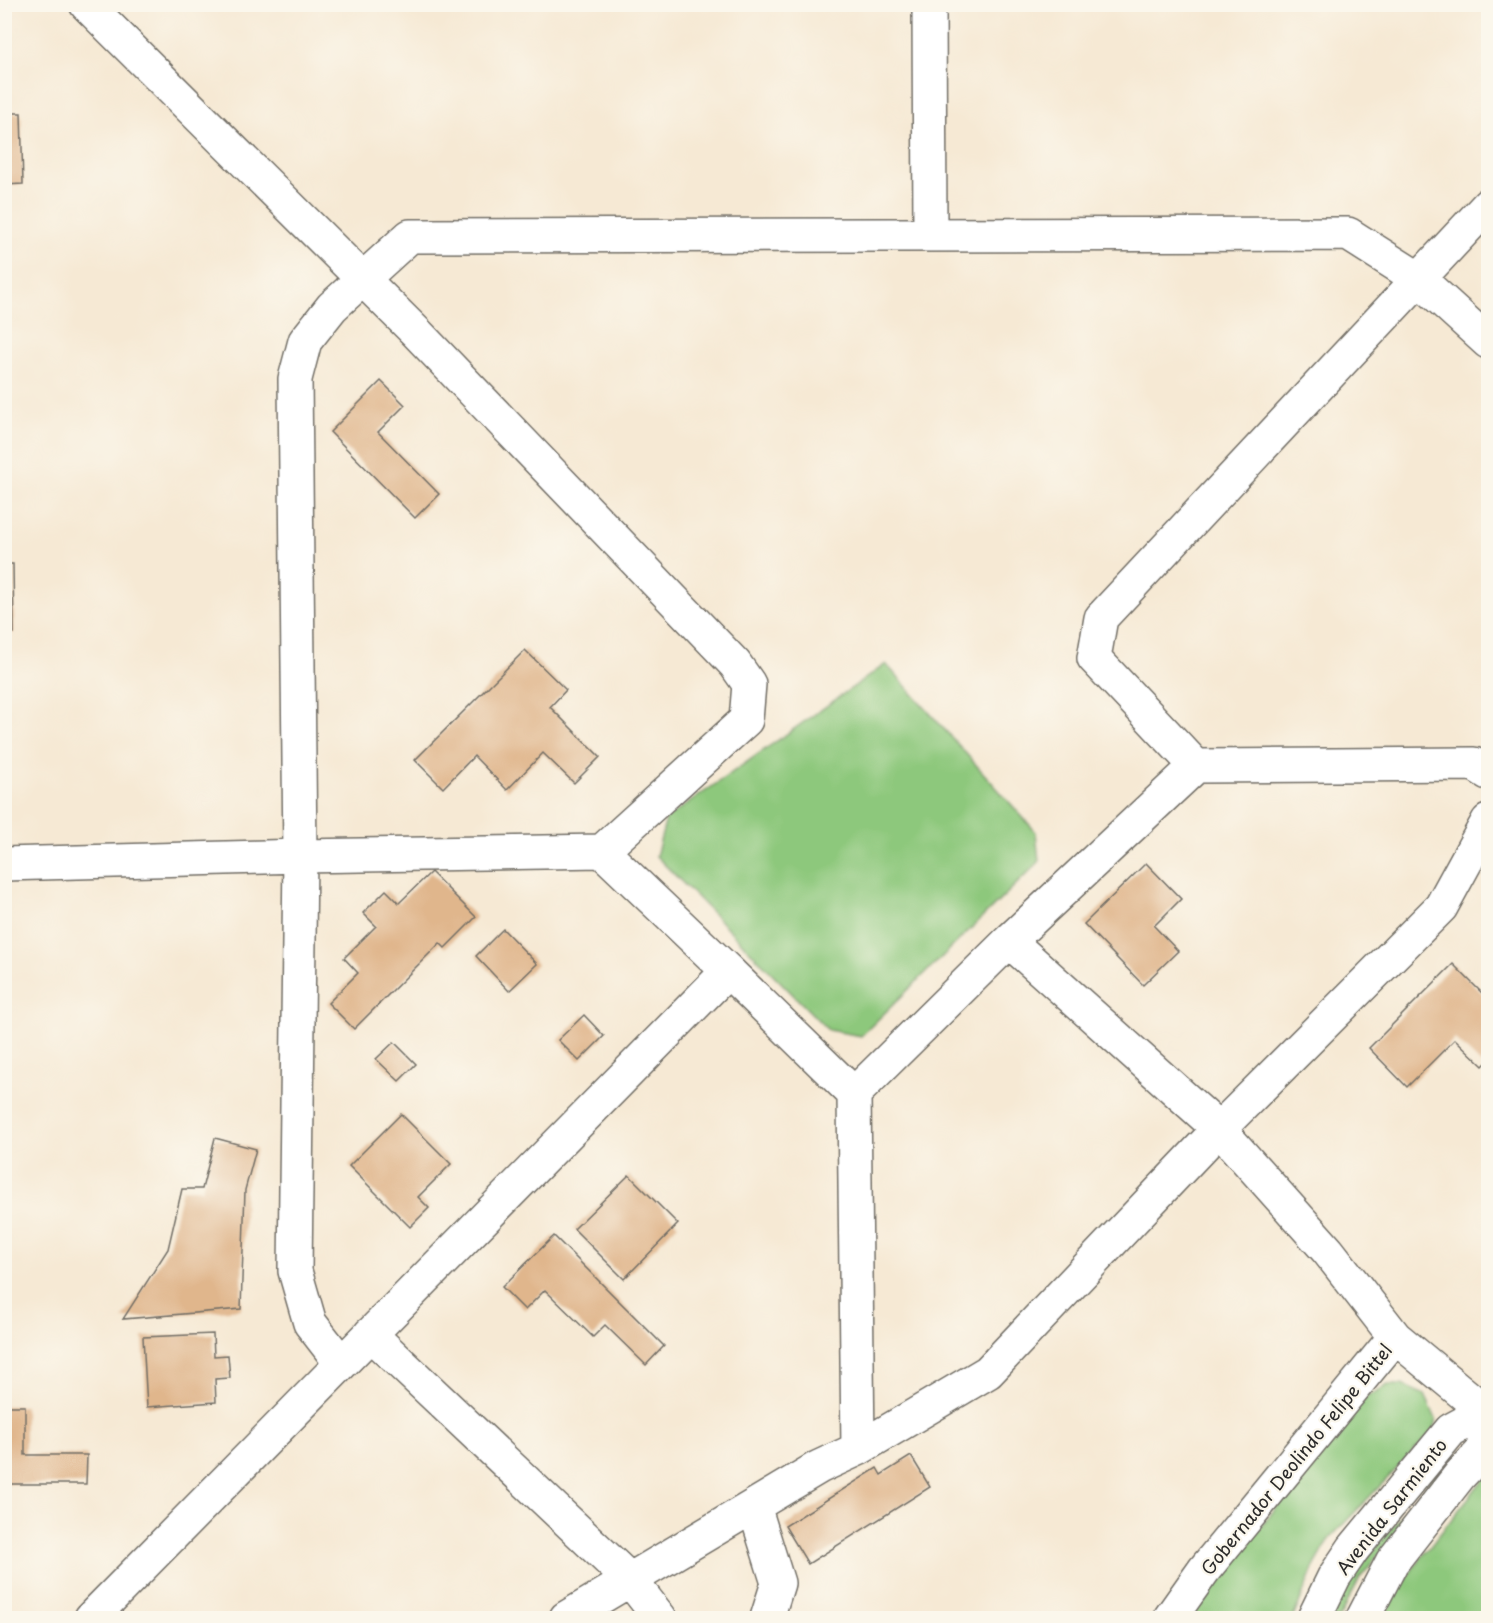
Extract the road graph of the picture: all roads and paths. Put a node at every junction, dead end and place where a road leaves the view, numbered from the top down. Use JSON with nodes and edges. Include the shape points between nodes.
{"nodes":[{"id":1,"x":86,"y":4,"type":"edge"},
{"id":2,"x":929,"y":4,"type":"edge"},
{"id":3,"x":1488,"y":205,"type":"edge"},
{"id":4,"x":930,"y":235,"type":"junction"},
{"id":5,"x":1419,"y":279,"type":"junction"},
{"id":6,"x":364,"y":281,"type":"junction"},
{"id":7,"x":1488,"y":342,"type":"edge"},
{"id":8,"x":1196,"y":766,"type":"junction"},
{"id":9,"x":1488,"y":773,"type":"edge"},
{"id":10,"x":1488,"y":821,"type":"edge"},
{"id":11,"x":602,"y":851,"type":"junction"},
{"id":12,"x":300,"y":856,"type":"junction"},
{"id":13,"x":4,"y":864,"type":"edge"},
{"id":14,"x":1009,"y":941,"type":"junction"},
{"id":15,"x":728,"y":971,"type":"junction"},
{"id":16,"x":854,"y":1094,"type":"junction"},
{"id":17,"x":1219,"y":1129,"type":"junction"},
{"id":18,"x":370,"y":1334,"type":"junction"},
{"id":19,"x":1395,"y":1337,"type":"junction"},
{"id":20,"x":341,"y":1364,"type":"junction"},
{"id":21,"x":1488,"y":1412,"type":"edge"},
{"id":22,"x":858,"y":1449,"type":"junction"},
{"id":23,"x":754,"y":1506,"type":"junction"},
{"id":24,"x":631,"y":1581,"type":"junction"},
{"id":25,"x":91,"y":1618,"type":"edge"},
{"id":26,"x":566,"y":1618,"type":"edge"},
{"id":27,"x":660,"y":1618,"type":"edge"},
{"id":28,"x":767,"y":1618,"type":"edge"},
{"id":29,"x":1170,"y":1618,"type":"edge"},
{"id":30,"x":1314,"y":1618,"type":"edge"},
{"id":31,"x":1363,"y":1618,"type":"edge"}],
"edges":[{"from":1,"to":6,"type":"street"},
{"from":2,"to":4,"type":"street"},
{"from":3,"to":5,"type":"street"},
{"from":4,"to":5,"type":"street","via":[[1348,234]]},
{"from":4,"to":6,"type":"street","via":[[410,236]]},
{"from":5,"to":7,"type":"street"},
{"from":5,"to":8,"type":"street","via":[[1101,618],[1094,658]]},
{"from":6,"to":11,"type":"street","via":[[735,664],[749,684],[746,720]]},
{"from":6,"to":12,"type":"street","via":[[332,307],[305,341],[295,379]]},
{"from":8,"to":9,"type":"street","via":[[1474,764]]},
{"from":8,"to":14,"type":"street"},
{"from":10,"to":17,"type":"street","via":[[1441,907]]},
{"from":11,"to":12,"type":"street"},
{"from":11,"to":15,"type":"street"},
{"from":12,"to":13,"type":"street"},
{"from":12,"to":20,"type":"street","via":[[295,1271],[310,1323]]},
{"from":14,"to":16,"type":"street"},
{"from":14,"to":17,"type":"street"},
{"from":15,"to":16,"type":"street"},
{"from":15,"to":18,"type":"street"},
{"from":16,"to":22,"type":"street"},
{"from":17,"to":19,"type":"street","via":[[1328,1251]]},
{"from":17,"to":22,"type":"street","via":[[988,1372]]},
{"from":18,"to":20,"type":"street"},
{"from":18,"to":24,"type":"street"},
{"from":19,"to":21,"type":"street","name":"Gobernador Deolindo Felipe Bittel"},
{"from":19,"to":29,"type":"street","name":"Gobernador Deolindo Felipe Bittel","via":[[1204,1570]]},
{"from":20,"to":25,"type":"street"},
{"from":21,"to":30,"type":"street","name":"Avenida Sarmiento","via":[[1451,1430],[1353,1549]]},
{"from":21,"to":31,"type":"street","name":"Avenida Sarmiento","via":[[1483,1451],[1392,1562]]},
{"from":22,"to":23,"type":"street"},
{"from":23,"to":24,"type":"street"},
{"from":23,"to":28,"type":"street","via":[[778,1583]]},
{"from":24,"to":26,"type":"street"},
{"from":24,"to":27,"type":"street"}]}
